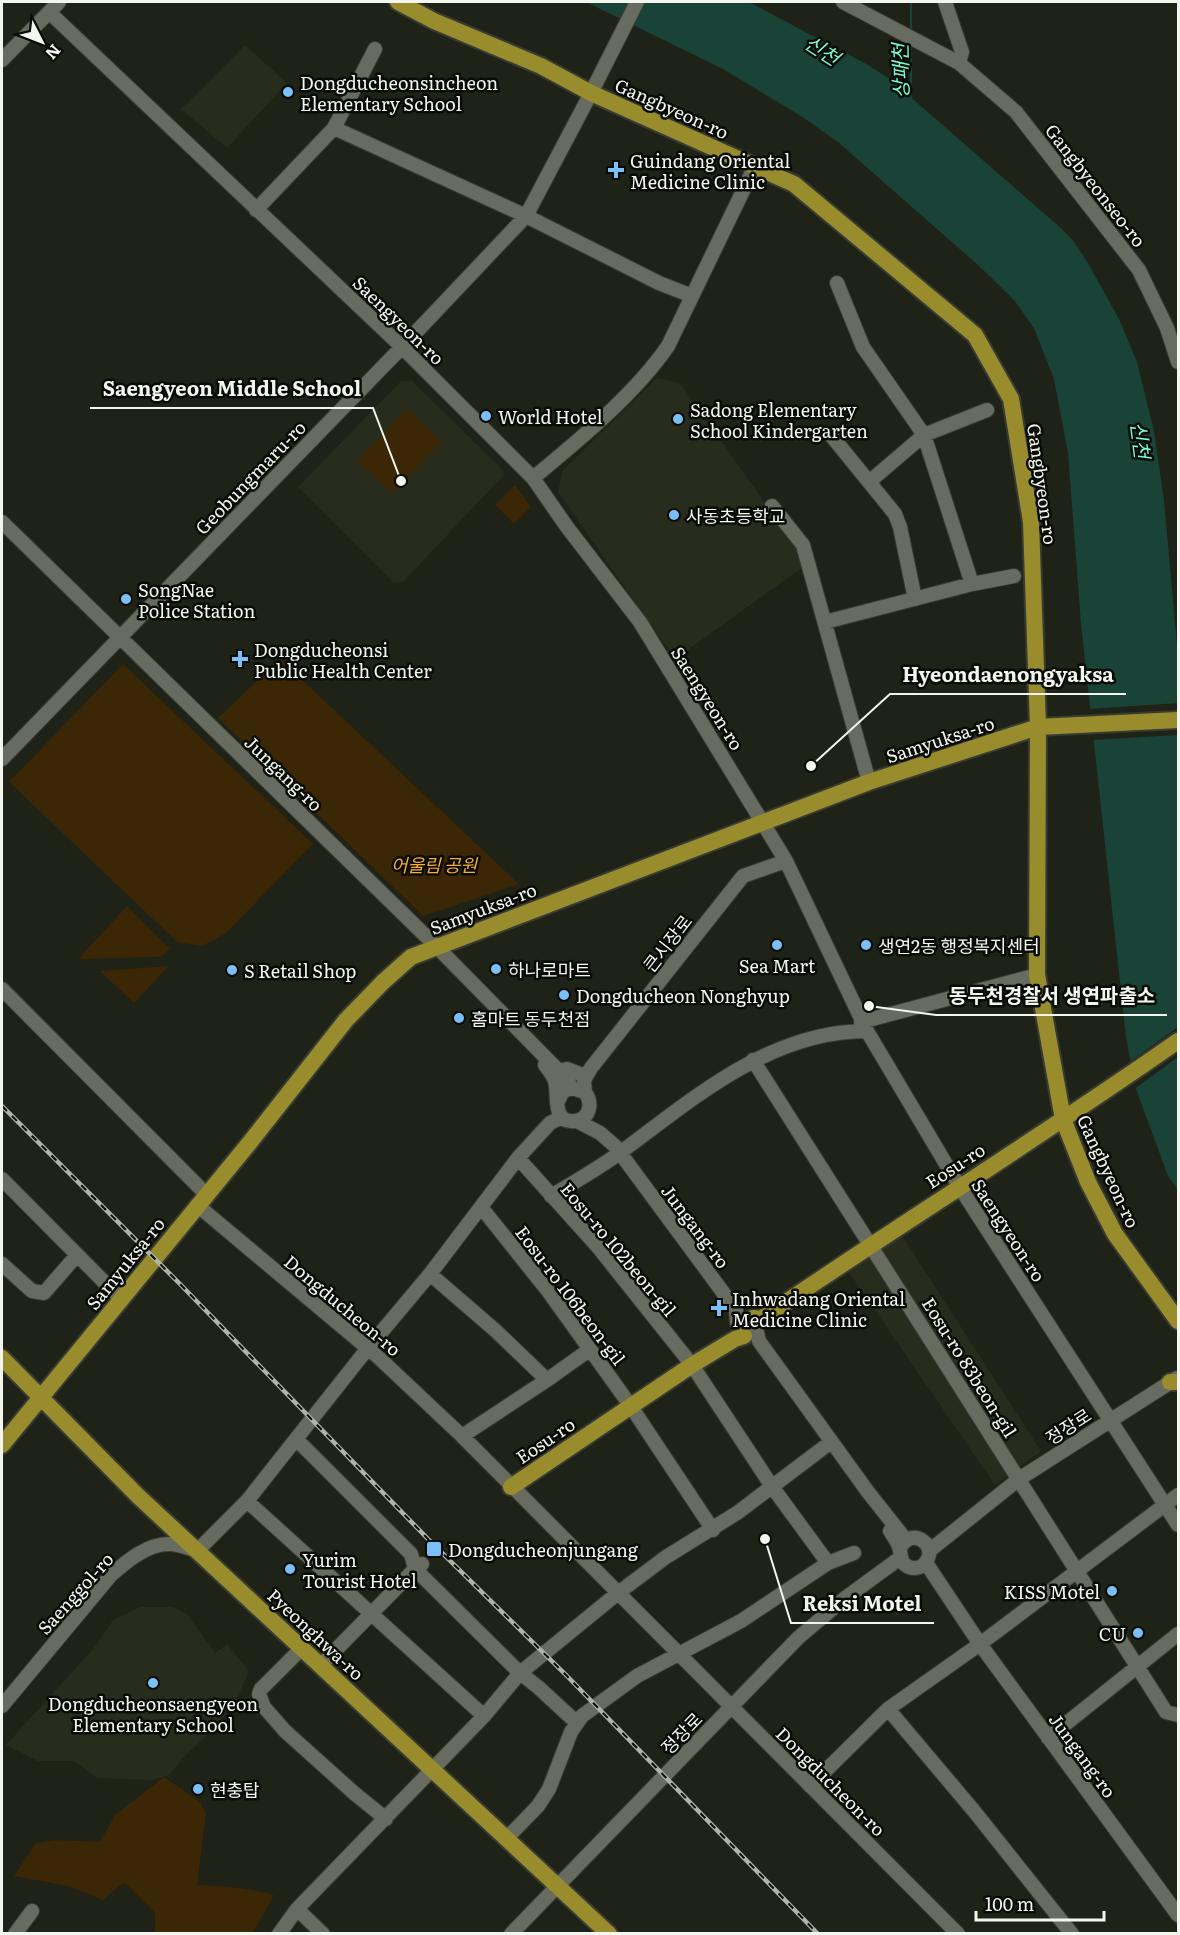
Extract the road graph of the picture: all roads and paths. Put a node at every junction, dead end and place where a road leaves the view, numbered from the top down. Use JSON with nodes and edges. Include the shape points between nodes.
{"nodes":[{"id":1,"x":59,"y":2,"type":"edge"},
{"id":2,"x":398,"y":2,"type":"edge"},
{"id":3,"x":637,"y":2,"type":"edge"},
{"id":4,"x":945,"y":2,"type":"edge"},
{"id":5,"x":848,"y":4,"type":"edge"},
{"id":6,"x":49,"y":12,"type":"junction"},
{"id":7,"x":375,"y":49,"type":"dead end"},
{"id":8,"x":2,"y":60,"type":"edge"},
{"id":9,"x":954,"y":60,"type":"junction"},
{"id":10,"x":591,"y":93,"type":"junction"},
{"id":11,"x":334,"y":128,"type":"junction"},
{"id":12,"x":755,"y":166,"type":"junction"},
{"id":13,"x":256,"y":210,"type":"junction"},
{"id":14,"x":526,"y":216,"type":"junction"},
{"id":15,"x":837,"y":283,"type":"dead end"},
{"id":16,"x":692,"y":296,"type":"junction"},
{"id":17,"x":402,"y":347,"type":"junction"},
{"id":18,"x":1179,"y":362,"type":"edge"},
{"id":19,"x":987,"y":410,"type":"dead end"},
{"id":20,"x":830,"y":434,"type":"dead end"},
{"id":21,"x":924,"y":435,"type":"junction"},
{"id":22,"x":533,"y":478,"type":"junction"},
{"id":23,"x":869,"y":482,"type":"junction"},
{"id":24,"x":772,"y":506,"type":"dead end"},
{"id":25,"x":2,"y":522,"type":"edge"},
{"id":26,"x":1014,"y":576,"type":"dead end"},
{"id":27,"x":972,"y":584,"type":"junction"},
{"id":28,"x":915,"y":599,"type":"junction"},
{"id":29,"x":825,"y":622,"type":"junction"},
{"id":30,"x":120,"y":637,"type":"junction"},
{"id":31,"x":1179,"y":720,"type":"edge"},
{"id":32,"x":1046,"y":727,"type":"junction"},
{"id":33,"x":2,"y":759,"type":"edge"},
{"id":34,"x":869,"y":782,"type":"junction"},
{"id":35,"x":763,"y":822,"type":"junction"},
{"id":36,"x":786,"y":861,"type":"junction"},
{"id":37,"x":436,"y":946,"type":"junction"},
{"id":38,"x":1037,"y":975,"type":"junction"},
{"id":39,"x":2,"y":989,"type":"edge"},
{"id":40,"x":864,"y":1026,"type":"junction"},
{"id":41,"x":1179,"y":1041,"type":"edge"},
{"id":42,"x":539,"y":1052,"type":"junction"},
{"id":43,"x":753,"y":1060,"type":"junction"},
{"id":44,"x":559,"y":1071,"type":"junction"},
{"id":45,"x":587,"y":1071,"type":"junction"},
{"id":46,"x":578,"y":1090,"type":"junction"},
{"id":47,"x":590,"y":1108,"type":"junction"},
{"id":48,"x":559,"y":1110,"type":"junction"},
{"id":49,"x":1063,"y":1119,"type":"junction"},
{"id":50,"x":577,"y":1121,"type":"junction"},
{"id":51,"x":617,"y":1150,"type":"junction"},
{"id":52,"x":518,"y":1158,"type":"junction"},
{"id":53,"x":2,"y":1179,"type":"edge"},
{"id":54,"x":959,"y":1186,"type":"junction"},
{"id":55,"x":551,"y":1196,"type":"junction"},
{"id":56,"x":202,"y":1199,"type":"junction"},
{"id":57,"x":481,"y":1207,"type":"junction"},
{"id":58,"x":871,"y":1244,"type":"junction"},
{"id":59,"x":77,"y":1255,"type":"junction"},
{"id":60,"x":2,"y":1264,"type":"edge"},
{"id":61,"x":430,"y":1274,"type":"junction"},
{"id":62,"x":122,"y":1300,"type":"junction"},
{"id":63,"x":1179,"y":1321,"type":"edge"},
{"id":64,"x":747,"y":1326,"type":"junction"},
{"id":65,"x":368,"y":1348,"type":"junction"},
{"id":66,"x":590,"y":1350,"type":"junction"},
{"id":67,"x":2,"y":1358,"type":"edge"},
{"id":68,"x":692,"y":1365,"type":"junction"},
{"id":69,"x":547,"y":1380,"type":"junction"},
{"id":70,"x":1176,"y":1380,"type":"edge"},
{"id":71,"x":40,"y":1398,"type":"junction"},
{"id":72,"x":630,"y":1406,"type":"junction"},
{"id":73,"x":1111,"y":1420,"type":"junction"},
{"id":74,"x":462,"y":1436,"type":"junction"},
{"id":75,"x":296,"y":1439,"type":"junction"},
{"id":76,"x":831,"y":1442,"type":"junction"},
{"id":77,"x":2,"y":1445,"type":"edge"},
{"id":78,"x":1019,"y":1479,"type":"junction"},
{"id":79,"x":511,"y":1487,"type":"junction"},
{"id":80,"x":773,"y":1488,"type":"junction"},
{"id":81,"x":1179,"y":1495,"type":"edge"},
{"id":82,"x":247,"y":1501,"type":"junction"},
{"id":83,"x":1165,"y":1504,"type":"junction"},
{"id":84,"x":1179,"y":1525,"type":"edge"},
{"id":85,"x":713,"y":1530,"type":"junction"},
{"id":86,"x":197,"y":1551,"type":"junction"},
{"id":87,"x":854,"y":1553,"type":"dead end"},
{"id":88,"x":913,"y":1554,"type":"junction"},
{"id":89,"x":828,"y":1563,"type":"junction"},
{"id":90,"x":418,"y":1566,"type":"junction"},
{"id":91,"x":1076,"y":1572,"type":"junction"},
{"id":92,"x":618,"y":1593,"type":"junction"},
{"id":93,"x":372,"y":1612,"type":"junction"},
{"id":94,"x":1179,"y":1634,"type":"edge"},
{"id":95,"x":980,"y":1644,"type":"junction"},
{"id":96,"x":302,"y":1648,"type":"junction"},
{"id":97,"x":678,"y":1655,"type":"junction"},
{"id":98,"x":321,"y":1665,"type":"junction"},
{"id":99,"x":1137,"y":1666,"type":"junction"},
{"id":100,"x":520,"y":1673,"type":"junction"},
{"id":101,"x":2,"y":1706,"type":"edge"},
{"id":102,"x":731,"y":1707,"type":"junction"},
{"id":103,"x":888,"y":1709,"type":"junction"},
{"id":104,"x":1172,"y":1713,"type":"edge"},
{"id":105,"x":484,"y":1716,"type":"junction"},
{"id":106,"x":577,"y":1723,"type":"junction"},
{"id":107,"x":1048,"y":1738,"type":"junction"},
{"id":108,"x":431,"y":1770,"type":"junction"},
{"id":109,"x":810,"y":1786,"type":"junction"},
{"id":110,"x":387,"y":1819,"type":"junction"},
{"id":111,"x":506,"y":1839,"type":"junction"},
{"id":112,"x":559,"y":1886,"type":"junction"},
{"id":113,"x":297,"y":1910,"type":"junction"},
{"id":114,"x":32,"y":1911,"type":"dead end"},
{"id":115,"x":1179,"y":1915,"type":"edge"},
{"id":116,"x":15,"y":1934,"type":"edge"},
{"id":117,"x":279,"y":1934,"type":"edge"},
{"id":118,"x":323,"y":1934,"type":"edge"},
{"id":119,"x":511,"y":1934,"type":"edge"},
{"id":120,"x":609,"y":1934,"type":"edge"},
{"id":121,"x":958,"y":1934,"type":"edge"},
{"id":122,"x":1072,"y":1934,"type":"edge"}],
"edges":[{"from":1,"to":6,"type":"street"},
{"from":2,"to":10,"type":"main road","name":"Gangbyeon-ro","via":[[541,66]]},
{"from":3,"to":10,"type":"street","name":"Geobungmaru-ro"},
{"from":4,"to":9,"type":"street","via":[[962,52]]},
{"from":5,"to":9,"type":"street","name":"Gangbyeonseo-ro"},
{"from":6,"to":8,"type":"street"},
{"from":6,"to":13,"type":"street","name":"Saengyeon-ro"},
{"from":7,"to":11,"type":"street"},
{"from":9,"to":18,"type":"street","name":"Gangbyeonseo-ro","via":[[1016,112],[1139,270]]},
{"from":10,"to":12,"type":"main road","name":"Gangbyeon-ro"},
{"from":10,"to":14,"type":"street","name":"Geobungmaru-ro"},
{"from":11,"to":13,"type":"street"},
{"from":11,"to":14,"type":"street"},
{"from":12,"to":16,"type":"street"},
{"from":12,"to":32,"type":"main road","name":"Gangbyeon-ro","via":[[794,184],[975,335],[1011,399],[1031,522]]},
{"from":13,"to":17,"type":"street","name":"Saengyeon-ro"},
{"from":14,"to":16,"type":"street"},
{"from":14,"to":17,"type":"street","name":"Geobungmaru-ro"},
{"from":15,"to":21,"type":"street","via":[[863,347]]},
{"from":16,"to":22,"type":"street","via":[[654,367]]},
{"from":17,"to":22,"type":"street","name":"Saengyeon-ro"},
{"from":17,"to":30,"type":"street","name":"Geobungmaru-ro"},
{"from":19,"to":21,"type":"street"},
{"from":20,"to":23,"type":"street"},
{"from":21,"to":23,"type":"street"},
{"from":21,"to":27,"type":"street"},
{"from":22,"to":35,"type":"street","name":"Saengyeon-ro","via":[[640,622]]},
{"from":23,"to":28,"type":"street","via":[[895,514]]},
{"from":24,"to":29,"type":"street","via":[[803,545]]},
{"from":25,"to":30,"type":"street","name":"Jungang-ro"},
{"from":26,"to":27,"type":"street"},
{"from":27,"to":28,"type":"street"},
{"from":28,"to":29,"type":"street"},
{"from":29,"to":34,"type":"street"},
{"from":30,"to":33,"type":"street","name":"Geobungmaru-ro"},
{"from":30,"to":37,"type":"street","name":"Jungang-ro"},
{"from":31,"to":32,"type":"main road","name":"Samyuksa-ro"},
{"from":32,"to":34,"type":"main road","name":"Samyuksa-ro"},
{"from":32,"to":38,"type":"main road","name":"Gangbyeon-ro"},
{"from":34,"to":35,"type":"main road","name":"Samyuksa-ro"},
{"from":35,"to":36,"type":"street","name":"Saengyeon-ro"},
{"from":35,"to":37,"type":"main road","name":"Samyuksa-ro"},
{"from":36,"to":40,"type":"street","name":"Saengyeon-ro"},
{"from":36,"to":45,"type":"street","name":"큰시장로","via":[[743,876]]},
{"from":37,"to":42,"type":"street","name":"Jungang-ro"},
{"from":37,"to":56,"type":"main road","name":"Samyuksa-ro","via":[[411,957],[346,1020]]},
{"from":38,"to":40,"type":"street"},
{"from":38,"to":49,"type":"main road","name":"Gangbyeon-ro"},
{"from":39,"to":56,"type":"street","name":"Dongducheon-ro"},
{"from":40,"to":43,"type":"street"},
{"from":40,"to":54,"type":"street","name":"Saengyeon-ro"},
{"from":41,"to":49,"type":"main road","name":"Eosu-ro"},
{"from":42,"to":44,"type":"street"},
{"from":42,"to":48,"type":"street","via":[[555,1081]]},
{"from":43,"to":51,"type":"street"},
{"from":43,"to":58,"type":"street","name":"Eosu-ro 83beon-gil"},
{"from":44,"to":45,"type":"street"},
{"from":44,"to":46,"type":"street"},
{"from":45,"to":46,"type":"street"},
{"from":46,"to":47,"type":"street","via":[[589,1100]]},
{"from":46,"to":48,"type":"street","via":[[563,1091]]},
{"from":47,"to":50,"type":"street"},
{"from":47,"to":51,"type":"street"},
{"from":48,"to":50,"type":"street"},
{"from":48,"to":52,"type":"street"},
{"from":49,"to":54,"type":"main road","name":"Eosu-ro"},
{"from":49,"to":63,"type":"main road","name":"Gangbyeon-ro","via":[[1114,1234]]},
{"from":50,"to":51,"type":"street","via":[[600,1133]]},
{"from":51,"to":55,"type":"street","via":[[592,1172]]},
{"from":51,"to":64,"type":"street","name":"Jungang-ro"},
{"from":52,"to":55,"type":"street","name":"Eosu-ro 102beon-gil"},
{"from":52,"to":57,"type":"street"},
{"from":53,"to":59,"type":"street"},
{"from":54,"to":58,"type":"main road","name":"Eosu-ro"},
{"from":54,"to":73,"type":"street","name":"Saengyeon-ro"},
{"from":55,"to":68,"type":"street","name":"Eosu-ro 102beon-gil","via":[[598,1247]]},
{"from":56,"to":62,"type":"main road","name":"Samyuksa-ro"},
{"from":56,"to":65,"type":"street","name":"Dongducheon-ro"},
{"from":57,"to":61,"type":"street"},
{"from":57,"to":66,"type":"street","name":"Eosu-ro 106beon-gil"},
{"from":58,"to":64,"type":"main road","name":"Eosu-ro"},
{"from":58,"to":78,"type":"street","name":"Eosu-ro 83beon-gil"},
{"from":59,"to":60,"type":"street","via":[[44,1293],[32,1291]]},
{"from":59,"to":62,"type":"street"},
{"from":61,"to":65,"type":"street"},
{"from":61,"to":69,"type":"street"},
{"from":62,"to":71,"type":"main road","name":"Samyuksa-ro"},
{"from":64,"to":68,"type":"main road","name":"Eosu-ro"},
{"from":64,"to":76,"type":"street","name":"Jungang-ro"},
{"from":65,"to":74,"type":"street","name":"Dongducheon-ro"},
{"from":65,"to":75,"type":"street"},
{"from":66,"to":69,"type":"street"},
{"from":66,"to":72,"type":"street","name":"Eosu-ro 106beon-gil"},
{"from":67,"to":71,"type":"main road","name":"Pyeonghwa-ro"},
{"from":68,"to":72,"type":"main road","name":"Eosu-ro"},
{"from":68,"to":80,"type":"street","name":"Eosu-ro 102beon-gil"},
{"from":69,"to":74,"type":"street"},
{"from":70,"to":73,"type":"street","name":"정장로"},
{"from":71,"to":77,"type":"main road","name":"Samyuksa-ro"},
{"from":71,"to":86,"type":"main road","name":"Pyeonghwa-ro"},
{"from":72,"to":79,"type":"main road","name":"Eosu-ro"},
{"from":72,"to":85,"type":"street"},
{"from":73,"to":78,"type":"street","name":"정장로"},
{"from":73,"to":83,"type":"street","name":"Saengyeon-ro"},
{"from":74,"to":79,"type":"street","name":"Dongducheon-ro"},
{"from":75,"to":82,"type":"street"},
{"from":75,"to":90,"type":"street","via":[[411,1554]]},
{"from":76,"to":80,"type":"street"},
{"from":76,"to":88,"type":"street","name":"Jungang-ro"},
{"from":78,"to":88,"type":"street","name":"정장로","via":[[970,1520]]},
{"from":78,"to":91,"type":"street","name":"Eosu-ro 83beon-gil"},
{"from":79,"to":92,"type":"street","name":"Dongducheon-ro"},
{"from":80,"to":85,"type":"street"},
{"from":80,"to":89,"type":"street","name":"Eosu-ro 102beon-gil"},
{"from":81,"to":83,"type":"street"},
{"from":82,"to":86,"type":"street"},
{"from":82,"to":93,"type":"street"},
{"from":83,"to":84,"type":"street","name":"Saengyeon-ro"},
{"from":83,"to":91,"type":"street"},
{"from":85,"to":92,"type":"street","via":[[666,1557]]},
{"from":86,"to":96,"type":"main road","name":"Pyeonghwa-ro"},
{"from":86,"to":101,"type":"street","name":"Saenggol-ro","via":[[168,1544],[149,1548],[122,1566]]},
{"from":87,"to":89,"type":"street"},
{"from":88,"to":95,"type":"street","name":"Jungang-ro"},
{"from":88,"to":102,"type":"street","name":"정장로","via":[[798,1638]]},
{"from":89,"to":97,"type":"street","via":[[741,1621]]},
{"from":90,"to":93,"type":"street"},
{"from":90,"to":100,"type":"street"},
{"from":91,"to":95,"type":"street"},
{"from":91,"to":99,"type":"street","name":"Eosu-ro 83beon-gil"},
{"from":92,"to":97,"type":"street","name":"Dongducheon-ro"},
{"from":92,"to":100,"type":"street"},
{"from":93,"to":98,"type":"street"},
{"from":93,"to":105,"type":"street"},
{"from":94,"to":99,"type":"street"},
{"from":95,"to":103,"type":"street"},
{"from":95,"to":107,"type":"street","name":"Jungang-ro"},
{"from":96,"to":98,"type":"main road","name":"Pyeonghwa-ro"},
{"from":96,"to":110,"type":"street","via":[[261,1689],[261,1702],[291,1737]]},
{"from":97,"to":102,"type":"street","name":"Dongducheon-ro"},
{"from":97,"to":106,"type":"street","via":[[637,1676]]},
{"from":98,"to":108,"type":"main road","name":"Pyeonghwa-ro"},
{"from":99,"to":104,"type":"street","name":"Eosu-ro 83beon-gil"},
{"from":99,"to":107,"type":"street"},
{"from":100,"to":105,"type":"street"},
{"from":100,"to":106,"type":"street"},
{"from":102,"to":109,"type":"street","name":"Dongducheon-ro"},
{"from":102,"to":112,"type":"street","name":"정장로"},
{"from":103,"to":109,"type":"street"},
{"from":103,"to":122,"type":"street"},
{"from":105,"to":108,"type":"street"},
{"from":106,"to":111,"type":"street","via":[[549,1789]]},
{"from":107,"to":115,"type":"street","name":"Jungang-ro"},
{"from":108,"to":110,"type":"street"},
{"from":108,"to":111,"type":"main road","name":"Pyeonghwa-ro"},
{"from":109,"to":121,"type":"street","name":"Dongducheon-ro"},
{"from":110,"to":113,"type":"street"},
{"from":111,"to":112,"type":"main road","name":"Pyeonghwa-ro"},
{"from":112,"to":119,"type":"street","name":"정장로"},
{"from":112,"to":120,"type":"main road","name":"Pyeonghwa-ro"},
{"from":113,"to":117,"type":"street"},
{"from":113,"to":118,"type":"street"},
{"from":114,"to":116,"type":"street"}]}
